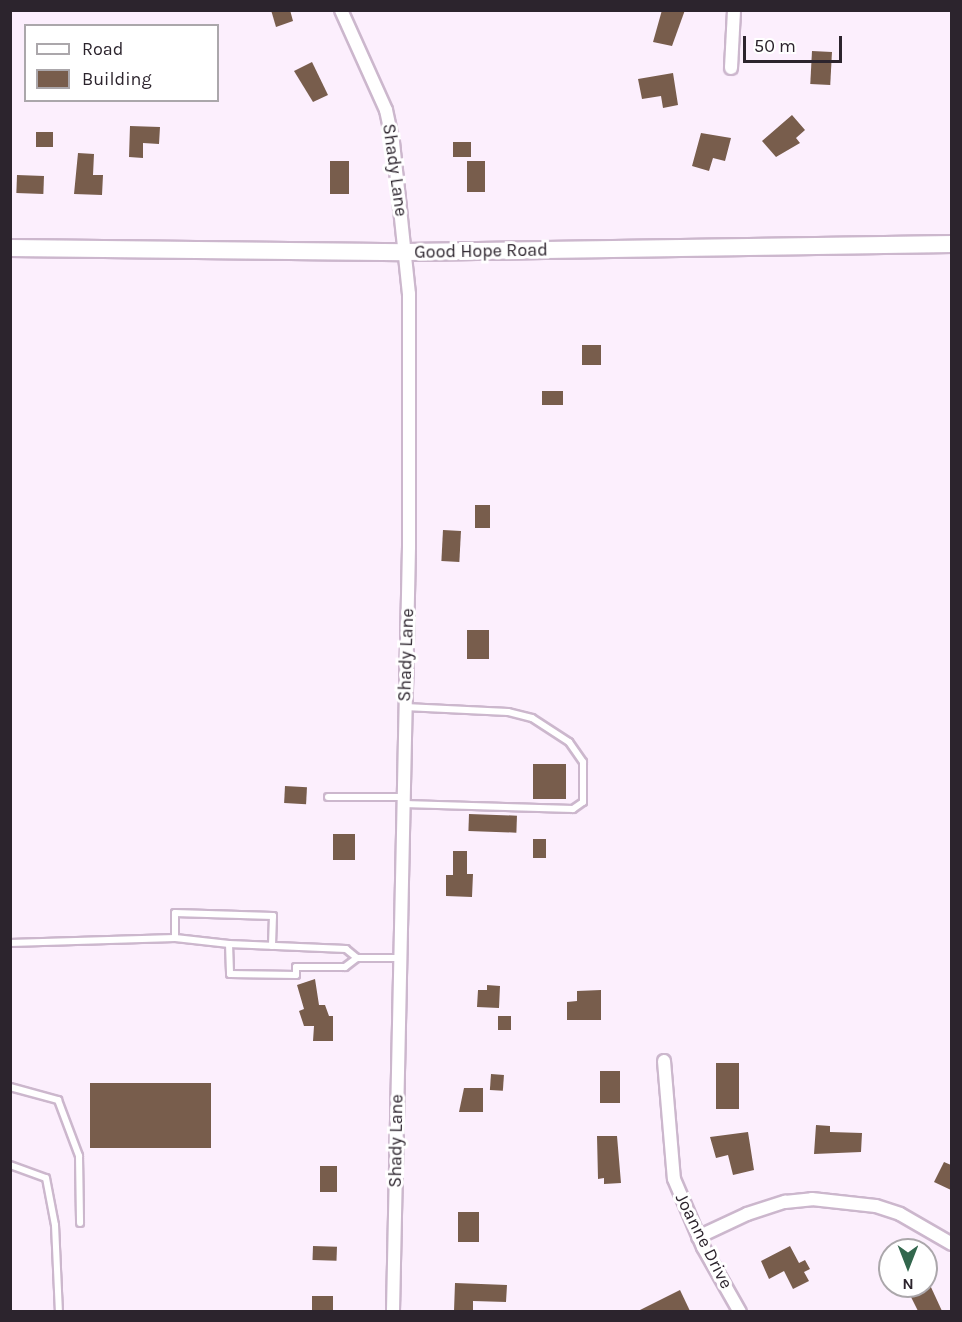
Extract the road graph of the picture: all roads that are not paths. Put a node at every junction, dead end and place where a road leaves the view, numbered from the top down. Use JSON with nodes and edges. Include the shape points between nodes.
{"nodes":[{"id":1,"x":340,"y":10,"type":"edge"},
{"id":2,"x":734,"y":10,"type":"edge"},
{"id":3,"x":731,"y":68,"type":"dead end"},
{"id":4,"x":951,"y":244,"type":"edge"},
{"id":5,"x":10,"y":248,"type":"edge"},
{"id":6,"x":406,"y":252,"type":"junction"},
{"id":7,"x":405,"y":707,"type":"junction"},
{"id":8,"x":328,"y":797,"type":"dead end"},
{"id":9,"x":404,"y":800,"type":"junction"},
{"id":10,"x":175,"y":938,"type":"junction"},
{"id":11,"x":10,"y":943,"type":"edge"},
{"id":12,"x":229,"y":944,"type":"junction"},
{"id":13,"x":272,"y":946,"type":"junction"},
{"id":14,"x":357,"y":958,"type":"junction"},
{"id":15,"x":400,"y":958,"type":"junction"},
{"id":16,"x":664,"y":1061,"type":"dead end"},
{"id":17,"x":10,"y":1087,"type":"edge"},
{"id":18,"x":10,"y":1165,"type":"edge"},
{"id":19,"x":80,"y":1223,"type":"dead end"},
{"id":20,"x":698,"y":1237,"type":"junction"},
{"id":21,"x":951,"y":1244,"type":"edge"},
{"id":22,"x":59,"y":1311,"type":"edge"},
{"id":23,"x":393,"y":1311,"type":"edge"},
{"id":24,"x":740,"y":1311,"type":"edge"}],
"edges":[{"from":1,"to":6,"type":"street","name":"Shady Lane","via":[[386,110]]},
{"from":2,"to":3,"type":"street"},
{"from":4,"to":6,"type":"main road","name":"Good Hope Road"},
{"from":5,"to":6,"type":"main road","name":"Good Hope Road"},
{"from":6,"to":7,"type":"street","name":"Shady Lane","via":[[412,369]]},
{"from":7,"to":9,"type":"street","name":"Shady Lane"},
{"from":7,"to":9,"type":"lane","via":[[508,712],[532,718],[569,742],[583,762],[583,802],[573,809]]},
{"from":8,"to":9,"type":"lane"},
{"from":9,"to":15,"type":"street","name":"Shady Lane"},
{"from":10,"to":11,"type":"lane"},
{"from":10,"to":12,"type":"lane"},
{"from":10,"to":13,"type":"lane","via":[[176,913],[273,916]]},
{"from":12,"to":13,"type":"lane"},
{"from":12,"to":14,"type":"lane","via":[[230,974],[296,975],[296,967],[345,968]]},
{"from":13,"to":14,"type":"lane","via":[[346,949]]},
{"from":14,"to":15,"type":"lane"},
{"from":15,"to":23,"type":"street","name":"Shady Lane"},
{"from":16,"to":20,"type":"street","name":"Joanne Drive","via":[[674,1179]]},
{"from":17,"to":19,"type":"lane","via":[[58,1100],[79,1156]]},
{"from":18,"to":22,"type":"lane","via":[[46,1179],[55,1225]]},
{"from":20,"to":21,"type":"street","via":[[747,1214],[785,1202],[812,1200],[876,1206],[900,1214]]},
{"from":20,"to":24,"type":"street","name":"Joanne Drive"}]}
